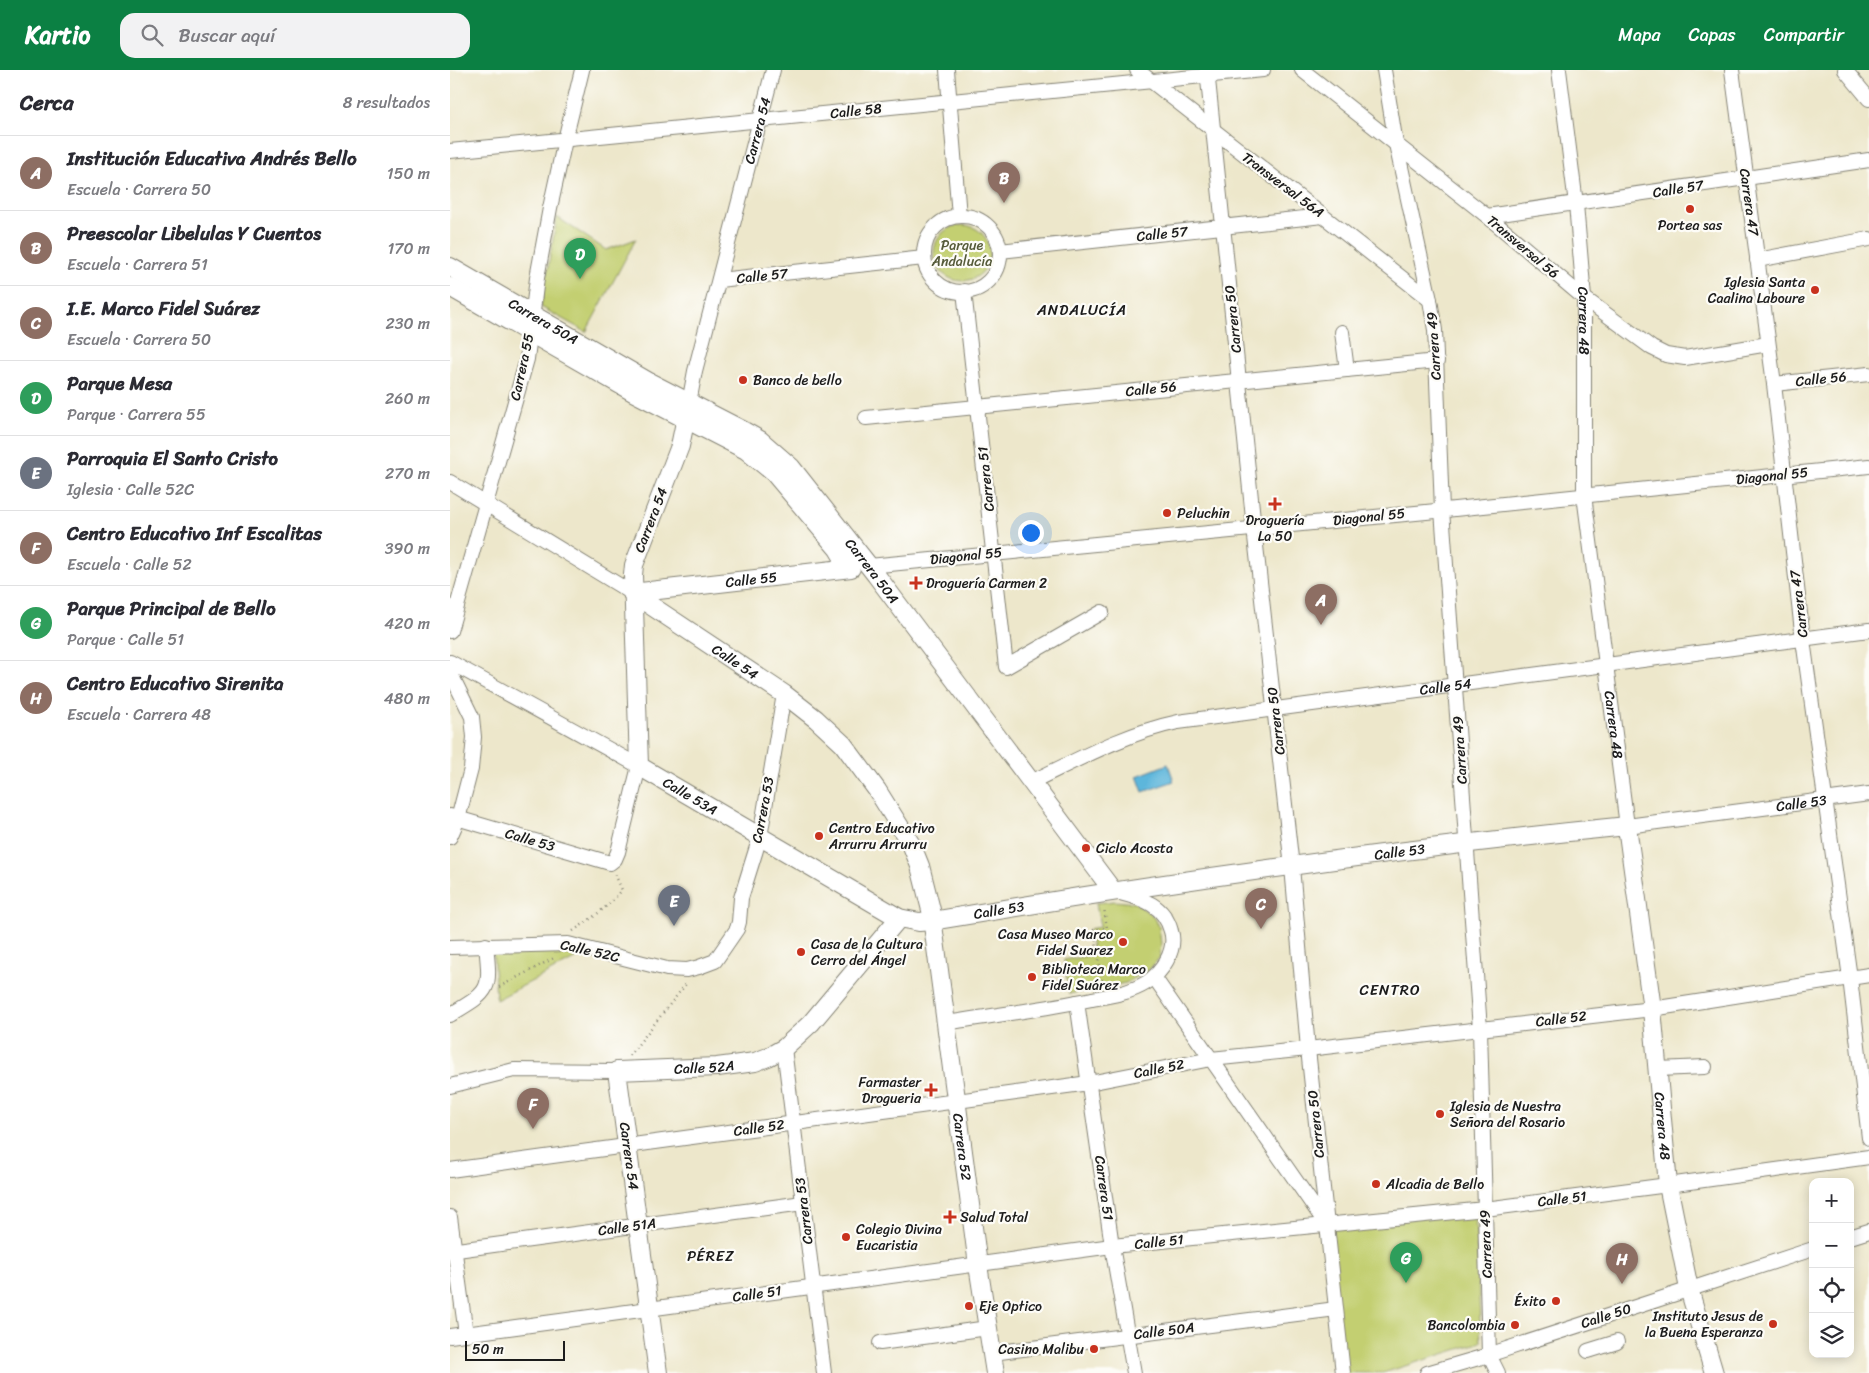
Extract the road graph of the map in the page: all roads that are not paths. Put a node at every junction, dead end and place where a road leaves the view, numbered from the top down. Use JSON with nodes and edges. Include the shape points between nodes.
{"nodes":[{"id":1,"x":582,"y":70,"type":"edge"},
{"id":2,"x":773,"y":70,"type":"edge"},
{"id":3,"x":947,"y":70,"type":"edge"},
{"id":4,"x":1137,"y":70,"type":"edge"},
{"id":5,"x":1263,"y":70,"type":"edge"},
{"id":6,"x":1302,"y":70,"type":"edge"},
{"id":7,"x":1384,"y":70,"type":"edge"},
{"id":8,"x":1559,"y":70,"type":"edge"},
{"id":9,"x":1732,"y":70,"type":"edge"},
{"id":10,"x":1845,"y":70,"type":"edge"},
{"id":11,"x":1208,"y":73,"type":"edge"},
{"id":12,"x":1152,"y":82,"type":"junction"},
{"id":13,"x":1869,"y":99,"type":"edge"},
{"id":14,"x":950,"y":102,"type":"junction"},
{"id":15,"x":761,"y":120,"type":"junction"},
{"id":16,"x":1214,"y":132,"type":"junction"},
{"id":17,"x":564,"y":140,"type":"junction"},
{"id":18,"x":1396,"y":144,"type":"junction"},
{"id":19,"x":450,"y":151,"type":"edge"},
{"id":20,"x":1869,"y":160,"type":"edge"},
{"id":21,"x":1745,"y":178,"type":"junction"},
{"id":22,"x":1576,"y":204,"type":"junction"},
{"id":23,"x":959,"y":216,"type":"junction"},
{"id":24,"x":1323,"y":216,"type":"junction"},
{"id":25,"x":1487,"y":216,"type":"junction"},
{"id":26,"x":1224,"y":227,"type":"junction"},
{"id":27,"x":1869,"y":239,"type":"edge"},
{"id":28,"x":1000,"y":252,"type":"junction"},
{"id":29,"x":924,"y":258,"type":"junction"},
{"id":30,"x":1757,"y":260,"type":"junction"},
{"id":31,"x":450,"y":267,"type":"edge"},
{"id":32,"x":719,"y":280,"type":"junction"},
{"id":33,"x":450,"y":286,"type":"edge"},
{"id":34,"x":964,"y":291,"type":"junction"},
{"id":35,"x":1584,"y":298,"type":"junction"},
{"id":36,"x":1430,"y":300,"type":"junction"},
{"id":37,"x":532,"y":314,"type":"junction"},
{"id":38,"x":1342,"y":332,"type":"dead end"},
{"id":39,"x":530,"y":333,"type":"junction"},
{"id":40,"x":1768,"y":344,"type":"junction"},
{"id":41,"x":1437,"y":361,"type":"junction"},
{"id":42,"x":1347,"y":370,"type":"junction"},
{"id":43,"x":1869,"y":374,"type":"edge"},
{"id":44,"x":1239,"y":380,"type":"junction"},
{"id":45,"x":1774,"y":384,"type":"junction"},
{"id":46,"x":977,"y":407,"type":"junction"},
{"id":47,"x":687,"y":411,"type":"junction"},
{"id":48,"x":866,"y":418,"type":"dead end"},
{"id":49,"x":1869,"y":466,"type":"edge"},
{"id":50,"x":1784,"y":475,"type":"junction"},
{"id":51,"x":450,"y":482,"type":"edge"},
{"id":52,"x":1584,"y":496,"type":"junction"},
{"id":53,"x":486,"y":504,"type":"junction"},
{"id":54,"x":1442,"y":510,"type":"junction"},
{"id":55,"x":1254,"y":528,"type":"junction"},
{"id":56,"x":994,"y":554,"type":"junction"},
{"id":57,"x":869,"y":566,"type":"junction"},
{"id":58,"x":840,"y":569,"type":"junction"},
{"id":59,"x":632,"y":593,"type":"junction"},
{"id":60,"x":1102,"y":612,"type":"dead end"},
{"id":61,"x":1869,"y":630,"type":"edge"},
{"id":62,"x":450,"y":632,"type":"edge"},
{"id":63,"x":1803,"y":640,"type":"junction"},
{"id":64,"x":450,"y":662,"type":"edge"},
{"id":65,"x":1606,"y":666,"type":"junction"},
{"id":66,"x":450,"y":672,"type":"edge"},
{"id":67,"x":1455,"y":686,"type":"junction"},
{"id":68,"x":784,"y":694,"type":"junction"},
{"id":69,"x":1274,"y":709,"type":"junction"},
{"id":70,"x":639,"y":766,"type":"junction"},
{"id":71,"x":1031,"y":782,"type":"junction"},
{"id":72,"x":1869,"y":794,"type":"edge"},
{"id":73,"x":1826,"y":800,"type":"junction"},
{"id":74,"x":454,"y":818,"type":"edge"},
{"id":75,"x":1627,"y":826,"type":"junction"},
{"id":76,"x":450,"y":837,"type":"edge"},
{"id":77,"x":760,"y":837,"type":"junction"},
{"id":78,"x":1467,"y":843,"type":"junction"},
{"id":79,"x":610,"y":863,"type":"joint"},
{"id":80,"x":1292,"y":867,"type":"junction"},
{"id":81,"x":1108,"y":898,"type":"junction"},
{"id":82,"x":899,"y":918,"type":"junction"},
{"id":83,"x":932,"y":921,"type":"junction"},
{"id":84,"x":486,"y":945,"type":"junction"},
{"id":85,"x":450,"y":947,"type":"edge"},
{"id":86,"x":699,"y":967,"type":"joint"},
{"id":87,"x":1869,"y":975,"type":"edge"},
{"id":88,"x":1154,"y":977,"type":"junction"},
{"id":89,"x":1850,"y":978,"type":"junction"},
{"id":90,"x":1077,"y":1002,"type":"junction"},
{"id":91,"x":1652,"y":1009,"type":"junction"},
{"id":92,"x":450,"y":1015,"type":"edge"},
{"id":93,"x":946,"y":1023,"type":"junction"},
{"id":94,"x":1480,"y":1029,"type":"junction"},
{"id":95,"x":784,"y":1048,"type":"junction"},
{"id":96,"x":1308,"y":1049,"type":"junction"},
{"id":97,"x":1211,"y":1059,"type":"junction"},
{"id":98,"x":1705,"y":1067,"type":"dead end"},
{"id":99,"x":1658,"y":1069,"type":"junction"},
{"id":100,"x":617,"y":1071,"type":"junction"},
{"id":101,"x":1089,"y":1083,"type":"junction"},
{"id":102,"x":450,"y":1086,"type":"edge"},
{"id":103,"x":956,"y":1101,"type":"junction"},
{"id":104,"x":794,"y":1123,"type":"junction"},
{"id":105,"x":1869,"y":1138,"type":"edge"},
{"id":106,"x":627,"y":1146,"type":"junction"},
{"id":107,"x":1869,"y":1157,"type":"edge"},
{"id":108,"x":450,"y":1170,"type":"edge"},
{"id":109,"x":1668,"y":1185,"type":"junction"},
{"id":110,"x":803,"y":1203,"type":"junction"},
{"id":111,"x":1485,"y":1208,"type":"junction"},
{"id":112,"x":450,"y":1217,"type":"edge"},
{"id":113,"x":1327,"y":1225,"type":"junction"},
{"id":114,"x":638,"y":1226,"type":"junction"},
{"id":115,"x":1869,"y":1232,"type":"edge"},
{"id":116,"x":1854,"y":1236,"type":"edge"},
{"id":117,"x":1112,"y":1246,"type":"junction"},
{"id":118,"x":1809,"y":1250,"type":"edge"},
{"id":119,"x":452,"y":1251,"type":"edge"},
{"id":120,"x":978,"y":1264,"type":"junction"},
{"id":121,"x":813,"y":1287,"type":"junction"},
{"id":122,"x":1689,"y":1289,"type":"junction"},
{"id":123,"x":649,"y":1309,"type":"junction"},
{"id":124,"x":1336,"y":1309,"type":"junction"},
{"id":125,"x":988,"y":1328,"type":"junction"},
{"id":126,"x":466,"y":1334,"type":"junction"},
{"id":127,"x":1128,"y":1335,"type":"junction"},
{"id":128,"x":450,"y":1336,"type":"edge"},
{"id":129,"x":1617,"y":1342,"type":"dead end"},
{"id":130,"x":880,"y":1343,"type":"dead end"},
{"id":131,"x":1588,"y":1351,"type":"dead end"},
{"id":132,"x":992,"y":1353,"type":"junction"},
{"id":133,"x":1489,"y":1355,"type":"junction"},
{"id":134,"x":658,"y":1373,"type":"edge"},
{"id":135,"x":824,"y":1373,"type":"edge"},
{"id":136,"x":995,"y":1373,"type":"edge"},
{"id":137,"x":1134,"y":1373,"type":"edge"},
{"id":138,"x":1343,"y":1373,"type":"edge"},
{"id":139,"x":1427,"y":1373,"type":"edge"},
{"id":140,"x":1498,"y":1373,"type":"edge"},
{"id":141,"x":1714,"y":1373,"type":"edge"}],
"edges":[{"from":1,"to":17,"type":"street","name":"Carrera 55"},
{"from":2,"to":15,"type":"street","name":"Carrera 54"},
{"from":3,"to":14,"type":"street"},
{"from":4,"to":12,"type":"street","name":"Transversal 56A"},
{"from":5,"to":11,"type":"street","name":"Calle 58"},
{"from":6,"to":18,"type":"street","name":"Transversal 56"},
{"from":7,"to":18,"type":"street","name":"Carrera 49"},
{"from":8,"to":22,"type":"street","name":"Carrera 48"},
{"from":9,"to":21,"type":"street","name":"Carrera 47"},
{"from":10,"to":13,"type":"street"},
{"from":11,"to":12,"type":"street","name":"Calle 58"},
{"from":11,"to":16,"type":"street","name":"Carrera 50"},
{"from":12,"to":14,"type":"street","name":"Calle 58"},
{"from":12,"to":16,"type":"street","name":"Transversal 56A"},
{"from":14,"to":15,"type":"street","name":"Calle 58"},
{"from":14,"to":23,"type":"street"},
{"from":15,"to":17,"type":"street","name":"Calle 58"},
{"from":15,"to":32,"type":"street","name":"Carrera 54"},
{"from":16,"to":24,"type":"street","name":"Transversal 56A"},
{"from":16,"to":26,"type":"street","name":"Carrera 50"},
{"from":17,"to":19,"type":"street","name":"Calle 58"},
{"from":17,"to":37,"type":"street","name":"Carrera 55"},
{"from":18,"to":25,"type":"street","name":"Transversal 56"},
{"from":18,"to":36,"type":"street","name":"Carrera 49"},
{"from":20,"to":21,"type":"street","name":"Calle 57"},
{"from":21,"to":22,"type":"street","name":"Calle 57"},
{"from":21,"to":30,"type":"street","name":"Carrera 47"},
{"from":22,"to":25,"type":"street","name":"Calle 57"},
{"from":22,"to":35,"type":"street","name":"Carrera 48"},
{"from":23,"to":28,"type":"street","via":[[983,221],[992,229]]},
{"from":23,"to":29,"type":"street","via":[[947,218],[929,234]]},
{"from":24,"to":26,"type":"street","name":"Calle 57"},
{"from":24,"to":36,"type":"street","name":"Transversal 56A"},
{"from":25,"to":35,"type":"street","name":"Transversal 56"},
{"from":26,"to":28,"type":"street","name":"Calle 57"},
{"from":26,"to":44,"type":"street","name":"Carrera 50"},
{"from":27,"to":30,"type":"street"},
{"from":28,"to":34,"type":"street","via":[[999,264],[986,284]]},
{"from":29,"to":32,"type":"street","name":"Calle 57"},
{"from":29,"to":34,"type":"street","via":[[930,274],[942,286]]},
{"from":30,"to":40,"type":"street","name":"Carrera 47"},
{"from":31,"to":37,"type":"main road","name":"Carrera 50A"},
{"from":32,"to":47,"type":"street","name":"Carrera 54"},
{"from":33,"to":39,"type":"main road","name":"Carrera 50A"},
{"from":34,"to":46,"type":"street","name":"Carrera 51"},
{"from":35,"to":40,"type":"street","name":"Transversal 56","via":[[1666,355],[1685,358]]},
{"from":35,"to":52,"type":"street","name":"Carrera 48"},
{"from":36,"to":41,"type":"street","name":"Carrera 49"},
{"from":37,"to":39,"type":"street","name":"Carrera 55"},
{"from":37,"to":47,"type":"main road","name":"Carrera 50A","via":[[649,382]]},
{"from":38,"to":42,"type":"street"},
{"from":39,"to":47,"type":"main road","name":"Carrera 50A","via":[[633,392]]},
{"from":39,"to":53,"type":"street","name":"Carrera 55","via":[[527,359]]},
{"from":40,"to":45,"type":"street","name":"Carrera 47"},
{"from":41,"to":42,"type":"street","name":"Calle 56"},
{"from":41,"to":54,"type":"street","name":"Carrera 49"},
{"from":42,"to":44,"type":"street","name":"Calle 56"},
{"from":43,"to":45,"type":"street","name":"Calle 56"},
{"from":44,"to":46,"type":"street","name":"Calle 56"},
{"from":44,"to":55,"type":"street","name":"Carrera 50"},
{"from":45,"to":50,"type":"street","name":"Carrera 47"},
{"from":46,"to":48,"type":"street","name":"Calle 56"},
{"from":46,"to":56,"type":"street","name":"Carrera 51"},
{"from":47,"to":57,"type":"main road","name":"Carrera 50A","via":[[744,431],[778,455]]},
{"from":47,"to":58,"type":"main road","name":"Carrera 50A","via":[[774,472],[838,549],[844,560]]},
{"from":47,"to":59,"type":"main road","name":"Carrera 54","via":[[681,441],[634,565]]},
{"from":49,"to":50,"type":"street","name":"Diagonal 55"},
{"from":50,"to":52,"type":"street","name":"Diagonal 55"},
{"from":50,"to":63,"type":"street","name":"Carrera 47"},
{"from":51,"to":53,"type":"street","name":"Calle 54"},
{"from":52,"to":54,"type":"street","name":"Diagonal 55"},
{"from":52,"to":65,"type":"street","name":"Carrera 48"},
{"from":53,"to":59,"type":"street","name":"Calle 54"},
{"from":53,"to":62,"type":"street","name":"Carrera 55"},
{"from":54,"to":55,"type":"street","name":"Diagonal 55"},
{"from":54,"to":67,"type":"street","name":"Carrera 49"},
{"from":55,"to":56,"type":"street","name":"Diagonal 55"},
{"from":55,"to":69,"type":"street","name":"Carrera 50"},
{"from":56,"to":57,"type":"street","name":"Diagonal 55"},
{"from":56,"to":60,"type":"street","name":"Carrera 51","via":[[1006,667]]},
{"from":57,"to":58,"type":"main road","name":"Calle 55"},
{"from":57,"to":71,"type":"main road","name":"Carrera 50A"},
{"from":58,"to":59,"type":"main road","name":"Calle 55"},
{"from":59,"to":68,"type":"main road","name":"Calle 54"},
{"from":59,"to":70,"type":"main road","name":"Carrera 54"},
{"from":61,"to":63,"type":"street","name":"Calle 54"},
{"from":63,"to":65,"type":"street","name":"Calle 54"},
{"from":63,"to":73,"type":"street","name":"Carrera 47"},
{"from":64,"to":70,"type":"street","name":"Calle 53A"},
{"from":65,"to":67,"type":"street","name":"Calle 54"},
{"from":65,"to":75,"type":"street","name":"Carrera 48"},
{"from":66,"to":74,"type":"street","via":[[472,717],[474,737],[471,769]]},
{"from":67,"to":69,"type":"street","name":"Calle 54"},
{"from":67,"to":78,"type":"street","name":"Carrera 49"},
{"from":68,"to":77,"type":"street","name":"Carrera 53"},
{"from":68,"to":83,"type":"main road","name":"Calle 54","via":[[843,744],[900,825],[916,856]]},
{"from":69,"to":71,"type":"street","name":"Calle 54","via":[[1156,726]]},
{"from":69,"to":80,"type":"street","name":"Carrera 50"},
{"from":70,"to":77,"type":"main road","name":"Calle 53A"},
{"from":70,"to":79,"type":"street","name":"Carrera 54","via":[[618,852]]},
{"from":71,"to":81,"type":"main road","name":"Carrera 50A"},
{"from":72,"to":73,"type":"street","name":"Calle 53"},
{"from":73,"to":75,"type":"street","name":"Calle 53"},
{"from":73,"to":89,"type":"street","name":"Carrera 47"},
{"from":74,"to":76,"type":"street"},
{"from":74,"to":79,"type":"street","name":"Calle 53"},
{"from":75,"to":78,"type":"main road","name":"Calle 53"},
{"from":75,"to":91,"type":"main road","name":"Carrera 48"},
{"from":77,"to":82,"type":"main road","name":"Calle 53A"},
{"from":77,"to":86,"type":"street","name":"Carrera 53","via":[[741,898],[737,930],[715,960]]},
{"from":78,"to":80,"type":"main road","name":"Calle 53"},
{"from":78,"to":94,"type":"street","name":"Carrera 49"},
{"from":80,"to":81,"type":"main road","name":"Calle 53"},
{"from":80,"to":96,"type":"street","name":"Carrera 50"},
{"from":81,"to":83,"type":"main road","name":"Calle 53"},
{"from":81,"to":88,"type":"street","via":[[1142,898],[1168,921],[1172,948]]},
{"from":82,"to":83,"type":"main road","name":"Calle 53A"},
{"from":82,"to":95,"type":"main road","name":"Calle 52A","via":[[811,1023]]},
{"from":83,"to":93,"type":"main road","name":"Carrera 52"},
{"from":84,"to":85,"type":"street","name":"Calle 52C"},
{"from":84,"to":86,"type":"street","name":"Calle 52C","via":[[555,943],[667,969]]},
{"from":84,"to":92,"type":"street","via":[[490,975],[484,992]]},
{"from":87,"to":89,"type":"street","name":"Calle 52"},
{"from":88,"to":90,"type":"street","via":[[1125,992]]},
{"from":88,"to":97,"type":"street"},
{"from":89,"to":91,"type":"street","name":"Calle 52"},
{"from":89,"to":105,"type":"street","name":"Carrera 47"},
{"from":90,"to":93,"type":"street"},
{"from":90,"to":101,"type":"street","name":"Carrera 51"},
{"from":91,"to":94,"type":"street","name":"Calle 52"},
{"from":91,"to":99,"type":"main road","name":"Carrera 48"},
{"from":93,"to":103,"type":"main road","name":"Carrera 52"},
{"from":94,"to":96,"type":"street","name":"Calle 52"},
{"from":94,"to":111,"type":"street","name":"Carrera 49"},
{"from":95,"to":100,"type":"main road","name":"Calle 52A","via":[[755,1062],[717,1067]]},
{"from":95,"to":104,"type":"street","name":"Carrera 53"},
{"from":96,"to":97,"type":"street","name":"Calle 52"},
{"from":96,"to":113,"type":"street","name":"Carrera 50"},
{"from":97,"to":101,"type":"street","name":"Calle 52"},
{"from":97,"to":113,"type":"street"},
{"from":98,"to":99,"type":"street"},
{"from":99,"to":109,"type":"main road","name":"Carrera 48"},
{"from":100,"to":102,"type":"street","name":"Calle 52A","via":[[514,1070]]},
{"from":100,"to":106,"type":"main road","name":"Carrera 54"},
{"from":101,"to":103,"type":"street","name":"Calle 52"},
{"from":101,"to":117,"type":"street","name":"Carrera 51"},
{"from":103,"to":104,"type":"street","name":"Calle 52"},
{"from":103,"to":120,"type":"main road","name":"Carrera 52"},
{"from":104,"to":106,"type":"street","name":"Calle 52"},
{"from":104,"to":110,"type":"street","name":"Carrera 53"},
{"from":106,"to":108,"type":"street","name":"Calle 52"},
{"from":106,"to":114,"type":"main road","name":"Carrera 54"},
{"from":107,"to":109,"type":"street","name":"Calle 51"},
{"from":109,"to":111,"type":"street","name":"Calle 51"},
{"from":109,"to":122,"type":"main road","name":"Carrera 48"},
{"from":110,"to":114,"type":"street","name":"Calle 51A"},
{"from":110,"to":121,"type":"street","name":"Carrera 53"},
{"from":111,"to":113,"type":"street","name":"Calle 51"},
{"from":111,"to":133,"type":"street","name":"Carrera 49"},
{"from":112,"to":119,"type":"street"},
{"from":113,"to":117,"type":"street","name":"Calle 51"},
{"from":113,"to":124,"type":"street","name":"Carrera 50"},
{"from":114,"to":119,"type":"street","name":"Calle 51A"},
{"from":114,"to":123,"type":"main road","name":"Carrera 54"},
{"from":115,"to":116,"type":"street"},
{"from":117,"to":120,"type":"street","name":"Calle 51"},
{"from":117,"to":127,"type":"street","name":"Carrera 51"},
{"from":118,"to":122,"type":"street","name":"Calle 50"},
{"from":119,"to":126,"type":"street"},
{"from":120,"to":121,"type":"street","name":"Calle 51"},
{"from":120,"to":125,"type":"main road","name":"Carrera 52"},
{"from":121,"to":123,"type":"street","name":"Calle 51"},
{"from":121,"to":135,"type":"street","name":"Carrera 53"},
{"from":122,"to":133,"type":"street","name":"Calle 50"},
{"from":122,"to":141,"type":"main road","name":"Carrera 48"},
{"from":123,"to":126,"type":"street","name":"Calle 51"},
{"from":123,"to":134,"type":"main road","name":"Carrera 54"},
{"from":124,"to":127,"type":"street","name":"Calle 50A"},
{"from":124,"to":138,"type":"street","name":"Carrera 50"},
{"from":125,"to":130,"type":"street"},
{"from":125,"to":132,"type":"main road","name":"Carrera 52"},
{"from":126,"to":128,"type":"street","name":"Calle 51"},
{"from":127,"to":132,"type":"street","name":"Calle 50A"},
{"from":127,"to":137,"type":"street","name":"Carrera 51"},
{"from":129,"to":131,"type":"street"},
{"from":132,"to":136,"type":"main road","name":"Carrera 52"},
{"from":133,"to":139,"type":"street","name":"Calle 50"},
{"from":133,"to":140,"type":"street","name":"Carrera 49"}]}
